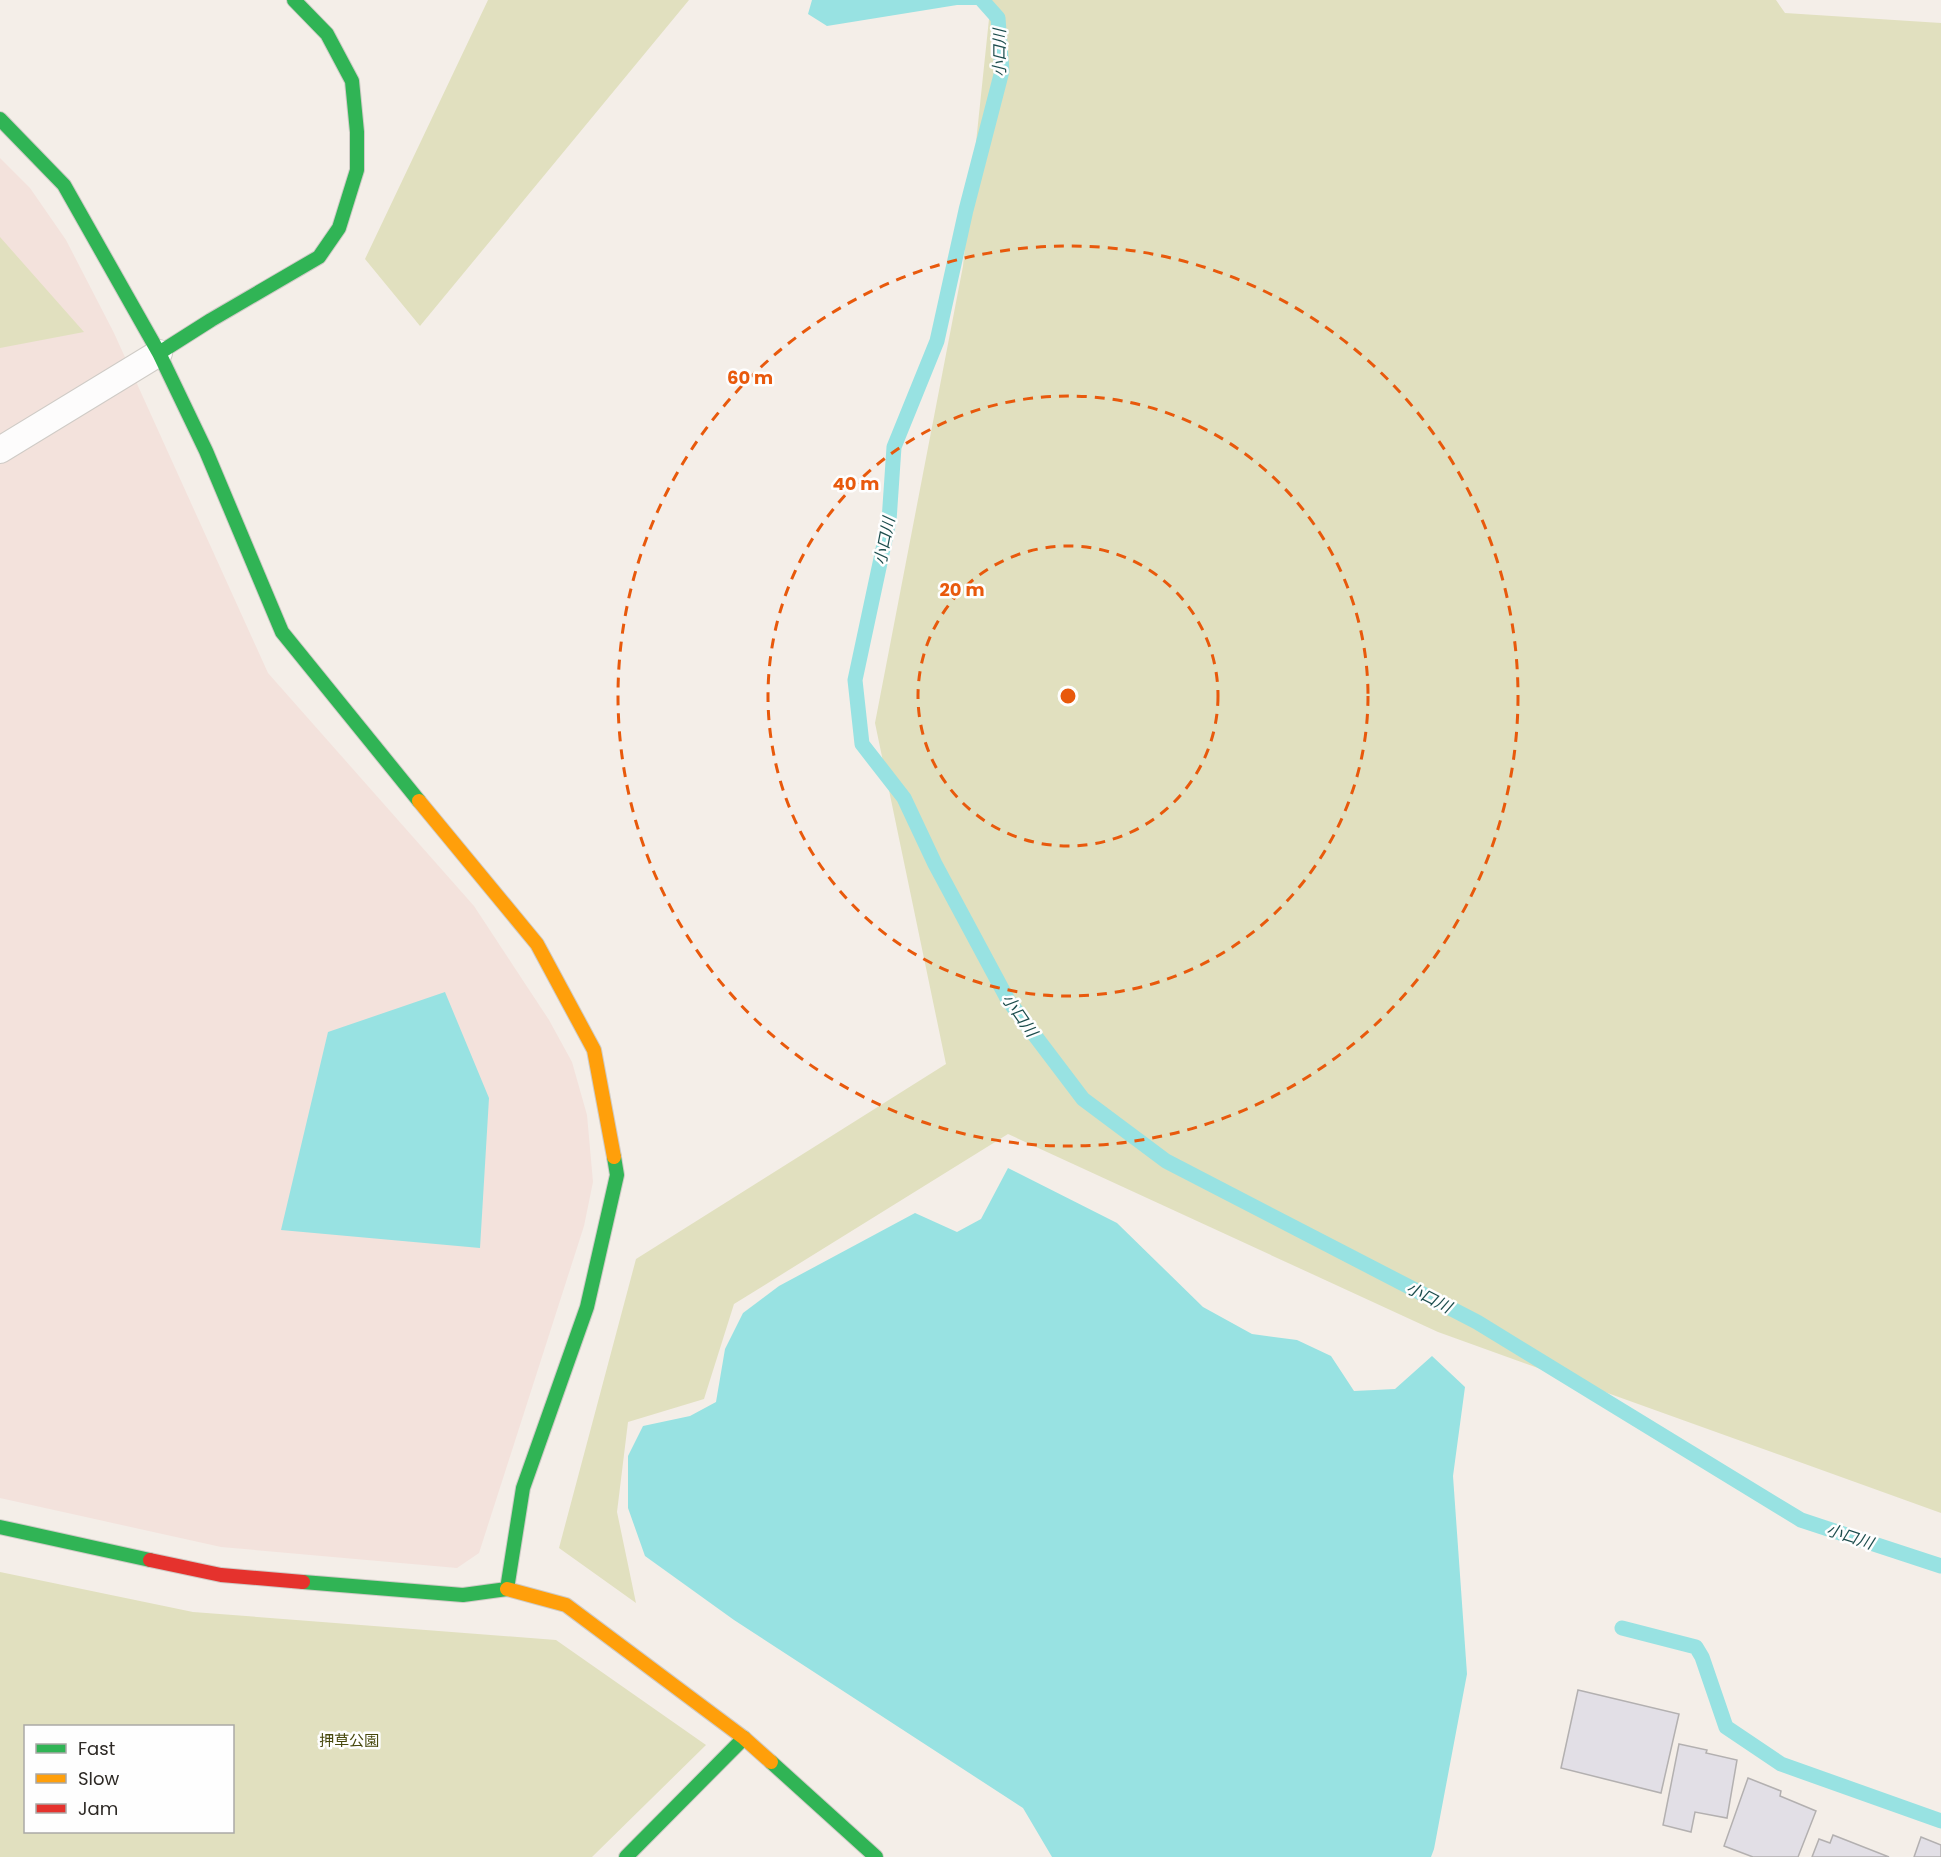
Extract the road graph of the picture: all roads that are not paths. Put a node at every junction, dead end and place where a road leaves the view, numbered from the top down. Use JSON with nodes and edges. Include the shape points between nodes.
{"nodes":[{"id":1,"x":294,"y":0,"type":"edge"},
{"id":2,"x":0,"y":119,"type":"edge"},
{"id":3,"x":159,"y":353,"type":"junction"},
{"id":4,"x":0,"y":450,"type":"edge"},
{"id":5,"x":0,"y":1527,"type":"edge"},
{"id":6,"x":507,"y":1589,"type":"junction"},
{"id":7,"x":744,"y":1738,"type":"junction"},
{"id":8,"x":626,"y":1857,"type":"edge"},
{"id":9,"x":876,"y":1857,"type":"edge"}],
"edges":[{"from":1,"to":3,"type":"street","via":[[327,34],[352,81],[357,170],[339,228],[319,257]]},
{"from":2,"to":3,"type":"street","via":[[63,185]]},
{"from":3,"to":4,"type":"lane"},
{"from":3,"to":6,"type":"street","via":[[206,451],[282,632],[537,944],[594,1050],[617,1175],[587,1307],[523,1488]]},
{"from":5,"to":6,"type":"street","via":[[221,1575],[463,1595]]},
{"from":6,"to":7,"type":"street","via":[[566,1605]]},
{"from":7,"to":8,"type":"street"},
{"from":7,"to":9,"type":"street"}]}
